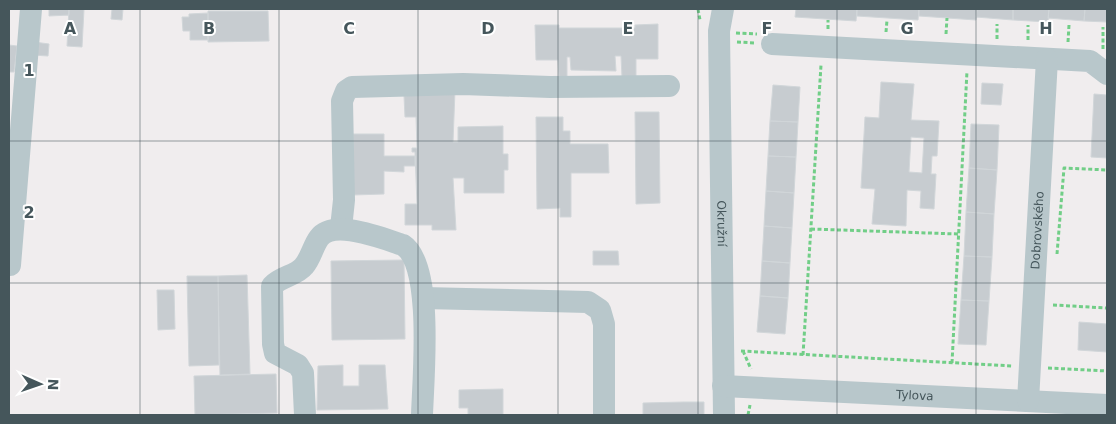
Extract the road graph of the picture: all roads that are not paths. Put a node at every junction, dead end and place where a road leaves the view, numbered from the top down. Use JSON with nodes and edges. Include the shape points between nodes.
{"nodes":[{"id":1,"x":32,"y":9,"type":"edge"},
{"id":2,"x":711,"y":9,"type":"edge"},
{"id":3,"x":723,"y":9,"type":"edge"},
{"id":4,"x":727,"y":32,"type":"junction"},
{"id":5,"x":766,"y":39,"type":"road end"},
{"id":6,"x":1057,"y":54,"type":"junction"},
{"id":7,"x":1107,"y":74,"type":"edge"},
{"id":8,"x":669,"y":86,"type":"dead end"},
{"id":9,"x":341,"y":228,"type":"junction"},
{"id":10,"x":10,"y":265,"type":"edge"},
{"id":11,"x":423,"y":298,"type":"junction"},
{"id":12,"x":723,"y":386,"type":"junction"},
{"id":13,"x":1107,"y":405,"type":"edge"},
{"id":14,"x":1037,"y":406,"type":"edge"},
{"id":15,"x":305,"y":415,"type":"edge"},
{"id":16,"x":422,"y":415,"type":"edge"},
{"id":17,"x":604,"y":415,"type":"edge"},
{"id":18,"x":724,"y":415,"type":"edge"}],
"edges":[{"from":1,"to":10,"type":"street"},
{"from":2,"to":4,"type":"street","name":"Okružní"},
{"from":3,"to":4,"type":"street","name":"Okružní"},
{"from":4,"to":12,"type":"street","name":"Okružní"},
{"from":5,"to":6,"type":"street","via":[[823,46],[968,54]]},
{"from":6,"to":7,"type":"street","via":[[1090,61]]},
{"from":6,"to":14,"type":"street","name":"Dobrovského","via":[[1042,364]]},
{"from":8,"to":9,"type":"street","via":[[464,84],[352,87],[346,91],[342,102],[344,200]]},
{"from":9,"to":11,"type":"street","via":[[408,248],[418,268]]},
{"from":9,"to":15,"type":"street","via":[[319,238],[304,265],[272,286],[275,353],[298,365],[303,373]]},
{"from":11,"to":16,"type":"street"},
{"from":11,"to":17,"type":"street","via":[[588,302],[600,310],[604,324]]},
{"from":12,"to":14,"type":"street","name":"Tylova"},
{"from":12,"to":18,"type":"street","name":"Okružní"},
{"from":13,"to":14,"type":"street","name":"Tylova"}]}
